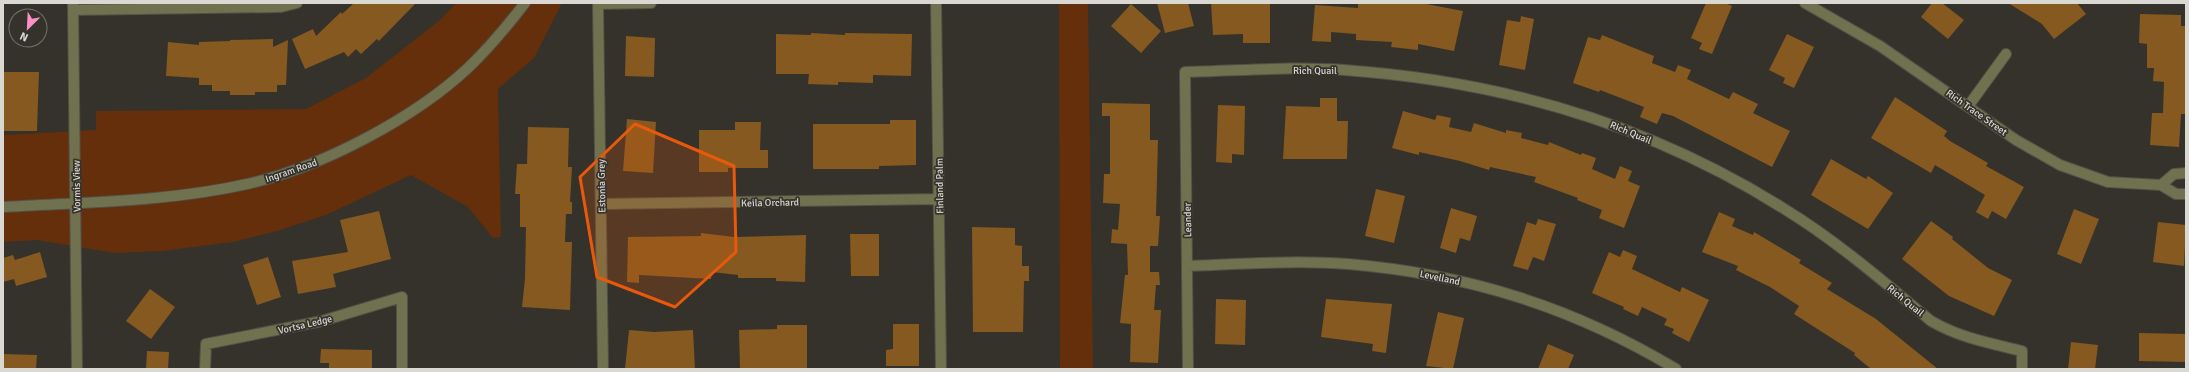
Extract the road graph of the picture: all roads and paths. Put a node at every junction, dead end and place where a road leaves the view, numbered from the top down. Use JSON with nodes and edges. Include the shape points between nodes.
{"nodes":[{"id":1,"x":297,"y":3,"type":"edge"},
{"id":2,"x":525,"y":3,"type":"edge"},
{"id":3,"x":651,"y":3,"type":"edge"},
{"id":4,"x":936,"y":3,"type":"edge"},
{"id":5,"x":1805,"y":3,"type":"edge"},
{"id":6,"x":598,"y":4,"type":"edge"},
{"id":7,"x":73,"y":7,"type":"edge"},
{"id":8,"x":2006,"y":54,"type":"dead end"},
{"id":9,"x":1185,"y":72,"type":"joint"},
{"id":10,"x":1969,"y":106,"type":"junction"},
{"id":11,"x":2186,"y":173,"type":"edge"},
{"id":12,"x":2161,"y":185,"type":"junction"},
{"id":13,"x":2186,"y":194,"type":"edge"},
{"id":14,"x":939,"y":199,"type":"junction"},
{"id":15,"x":76,"y":203,"type":"junction"},
{"id":16,"x":601,"y":204,"type":"junction"},
{"id":17,"x":3,"y":207,"type":"edge"},
{"id":18,"x":1187,"y":266,"type":"junction"},
{"id":19,"x":77,"y":369,"type":"edge"},
{"id":20,"x":205,"y":369,"type":"edge"},
{"id":21,"x":402,"y":369,"type":"edge"},
{"id":22,"x":603,"y":369,"type":"edge"},
{"id":23,"x":941,"y":369,"type":"edge"},
{"id":24,"x":1188,"y":369,"type":"edge"},
{"id":25,"x":1676,"y":369,"type":"edge"},
{"id":26,"x":2022,"y":369,"type":"edge"}],
"edges":[{"from":1,"to":7,"type":"street","via":[[281,7]]},
{"from":2,"to":15,"type":"street","name":"Ingram Road","via":[[469,67],[426,100],[387,126],[310,164],[248,184],[194,194]]},
{"from":3,"to":6,"type":"street"},
{"from":4,"to":14,"type":"street","name":"Finland Palm"},
{"from":5,"to":10,"type":"street","name":"Rich Trace Street","via":[[1880,46]]},
{"from":6,"to":16,"type":"street","name":"Estonia Grey"},
{"from":7,"to":15,"type":"street","name":"Vormis View"},
{"from":8,"to":10,"type":"street"},
{"from":9,"to":18,"type":"street","name":"Leander"},
{"from":9,"to":26,"type":"street","name":"Rich Quail","via":[[1343,70],[1446,81],[1528,98],[1600,120],[1694,159],[1745,185],[1837,244],[1945,329],[1973,340],[2022,351]]},
{"from":10,"to":12,"type":"street","name":"Rich Trace Street","via":[[2022,143],[2060,165],[2108,182]]},
{"from":11,"to":12,"type":"street","via":[[2174,174]]},
{"from":12,"to":13,"type":"street","name":"Rich Trace Street","via":[[2176,194]]},
{"from":14,"to":16,"type":"street","name":"Keila Orchard"},
{"from":14,"to":23,"type":"street","name":"Finland Palm"},
{"from":15,"to":17,"type":"street","name":"Ingram Road"},
{"from":15,"to":19,"type":"street","name":"Vormis View"},
{"from":16,"to":22,"type":"street","name":"Estonia Grey"},
{"from":18,"to":24,"type":"street","name":"Leander"},
{"from":18,"to":25,"type":"street","name":"Levelland","via":[[1346,264],[1406,270],[1472,284],[1539,303],[1591,323]]},
{"from":20,"to":21,"type":"street","name":"Vortsa Ledge","via":[[206,344],[322,321],[402,297]]}]}
